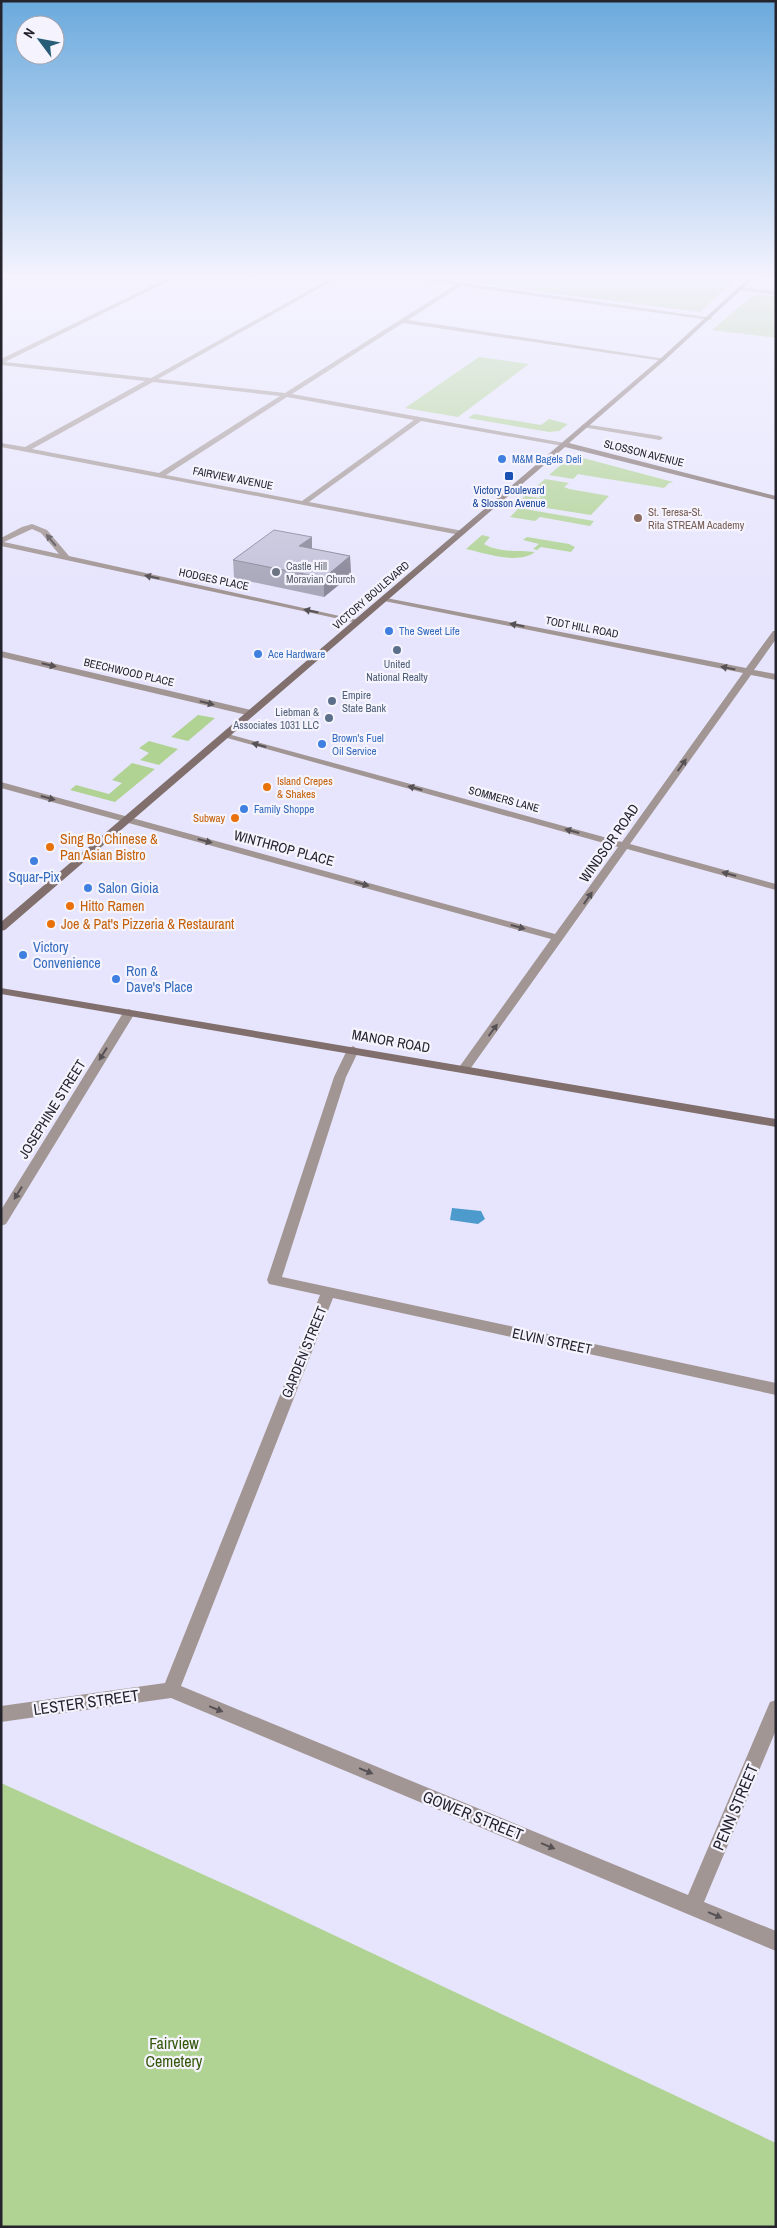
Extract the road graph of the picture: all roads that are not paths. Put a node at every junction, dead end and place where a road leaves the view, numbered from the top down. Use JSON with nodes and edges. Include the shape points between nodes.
{"nodes":[{"id":1,"x":151,"y":380,"type":"joint"},
{"id":2,"x":310,"y":380,"type":"edge"},
{"id":3,"x":638,"y":380,"type":"edge"},
{"id":4,"x":286,"y":395,"type":"junction"},
{"id":5,"x":420,"y":418,"type":"junction"},
{"id":6,"x":584,"y":426,"type":"junction"},
{"id":7,"x":660,"y":438,"type":"dead end"},
{"id":8,"x":563,"y":444,"type":"junction"},
{"id":9,"x":1,"y":446,"type":"edge"},
{"id":10,"x":25,"y":450,"type":"junction"},
{"id":11,"x":159,"y":476,"type":"junction"},
{"id":12,"x":776,"y":498,"type":"edge"},
{"id":13,"x":303,"y":503,"type":"junction"},
{"id":14,"x":460,"y":533,"type":"junction"},
{"id":15,"x":1,"y":542,"type":"edge"},
{"id":16,"x":66,"y":558,"type":"junction"},
{"id":17,"x":384,"y":599,"type":"junction"},
{"id":18,"x":358,"y":622,"type":"junction"},
{"id":19,"x":776,"y":632,"type":"edge"},
{"id":20,"x":1,"y":654,"type":"edge"},
{"id":21,"x":748,"y":672,"type":"junction"},
{"id":22,"x":776,"y":677,"type":"edge"},
{"id":23,"x":251,"y":713,"type":"junction"},
{"id":24,"x":225,"y":736,"type":"junction"},
{"id":25,"x":1,"y":785,"type":"edge"},
{"id":26,"x":128,"y":820,"type":"junction"},
{"id":27,"x":625,"y":845,"type":"junction"},
{"id":28,"x":776,"y":887,"type":"edge"},
{"id":29,"x":1,"y":928,"type":"edge"},
{"id":30,"x":559,"y":938,"type":"junction"},
{"id":31,"x":1,"y":990,"type":"edge"},
{"id":32,"x":129,"y":1013,"type":"junction"},
{"id":33,"x":353,"y":1050,"type":"junction"},
{"id":34,"x":464,"y":1069,"type":"junction"},
{"id":35,"x":776,"y":1123,"type":"edge"},
{"id":36,"x":1,"y":1221,"type":"edge"},
{"id":37,"x":328,"y":1293,"type":"junction"},
{"id":38,"x":776,"y":1389,"type":"edge"},
{"id":39,"x":171,"y":1690,"type":"junction"},
{"id":40,"x":776,"y":1708,"type":"edge"},
{"id":41,"x":1,"y":1714,"type":"edge"},
{"id":42,"x":693,"y":1906,"type":"junction"},
{"id":43,"x":776,"y":1941,"type":"edge"}],
"edges":[{"from":1,"to":4,"type":"street","name":"SLOSSON AVENUE"},
{"from":1,"to":10,"type":"street"},
{"from":2,"to":4,"type":"street"},
{"from":3,"to":6,"type":"main road","name":"VICTORY BOULEVARD"},
{"from":4,"to":5,"type":"street","name":"SLOSSON AVENUE"},
{"from":4,"to":11,"type":"street"},
{"from":5,"to":8,"type":"street","name":"SLOSSON AVENUE"},
{"from":5,"to":13,"type":"street"},
{"from":6,"to":7,"type":"street"},
{"from":6,"to":8,"type":"main road","name":"VICTORY BOULEVARD"},
{"from":8,"to":12,"type":"main road","name":"SLOSSON AVENUE"},
{"from":8,"to":14,"type":"main road","name":"VICTORY BOULEVARD"},
{"from":9,"to":10,"type":"street","name":"FAIRVIEW AVENUE"},
{"from":10,"to":11,"type":"street","name":"FAIRVIEW AVENUE"},
{"from":11,"to":13,"type":"street","name":"FAIRVIEW AVENUE"},
{"from":13,"to":14,"type":"street","name":"FAIRVIEW AVENUE"},
{"from":14,"to":17,"type":"main road","name":"VICTORY BOULEVARD"},
{"from":15,"to":16,"type":"street","name":"HODGES PLACE"},
{"from":16,"to":15,"type":"street","one_way":true,"via":[[42,530],[33,526],[23,528]]},
{"from":18,"to":16,"type":"street","name":"HODGES PLACE","one_way":true},
{"from":17,"to":18,"type":"main road","name":"VICTORY BOULEVARD"},
{"from":21,"to":17,"type":"street","name":"TODT HILL ROAD","one_way":true},
{"from":18,"to":23,"type":"main road","name":"VICTORY BOULEVARD"},
{"from":19,"to":21,"type":"street","name":"WINDSOR ROAD"},
{"from":20,"to":23,"type":"street","name":"BEECHWOOD PLACE","one_way":true},
{"from":21,"to":22,"type":"street","name":"TODT HILL ROAD"},
{"from":27,"to":21,"type":"street","name":"WINDSOR ROAD","one_way":true},
{"from":23,"to":24,"type":"main road","name":"VICTORY BOULEVARD"},
{"from":24,"to":26,"type":"main road","name":"VICTORY BOULEVARD"},
{"from":27,"to":24,"type":"street","name":"SOMMERS LANE","one_way":true},
{"from":25,"to":26,"type":"street","name":"WINTHROP PLACE","one_way":true},
{"from":26,"to":29,"type":"main road","name":"VICTORY BOULEVARD"},
{"from":26,"to":30,"type":"street","name":"WINTHROP PLACE","one_way":true},
{"from":28,"to":27,"type":"street","name":"SOMMERS LANE","one_way":true},
{"from":30,"to":27,"type":"street","name":"WINDSOR ROAD","one_way":true},
{"from":34,"to":30,"type":"street","name":"WINDSOR ROAD","one_way":true},
{"from":31,"to":32,"type":"main road","name":"MANOR ROAD"},
{"from":32,"to":33,"type":"main road","name":"MANOR ROAD"},
{"from":32,"to":36,"type":"street","name":"JOSEPHINE STREET","one_way":true},
{"from":33,"to":34,"type":"main road","name":"MANOR ROAD"},
{"from":33,"to":37,"type":"street","name":"GARDEN STREET","via":[[340,1077],[274,1280]]},
{"from":34,"to":35,"type":"main road","name":"MANOR ROAD"},
{"from":37,"to":38,"type":"street","name":"ELVIN STREET"},
{"from":37,"to":39,"type":"street","name":"GARDEN STREET"},
{"from":39,"to":41,"type":"street","name":"LESTER STREET"},
{"from":39,"to":42,"type":"street","name":"GOWER STREET","one_way":true},
{"from":40,"to":42,"type":"street","name":"PENN STREET"},
{"from":42,"to":43,"type":"street","name":"GOWER STREET","one_way":true}]}
